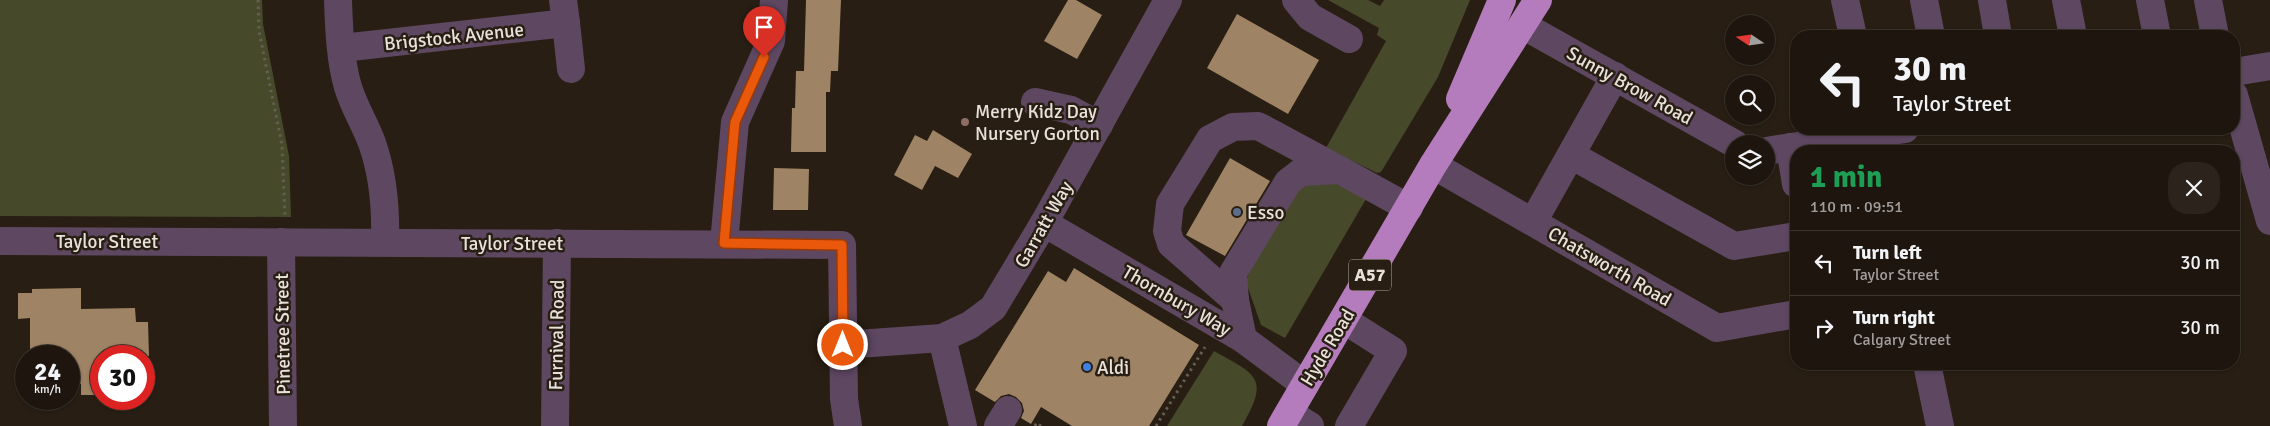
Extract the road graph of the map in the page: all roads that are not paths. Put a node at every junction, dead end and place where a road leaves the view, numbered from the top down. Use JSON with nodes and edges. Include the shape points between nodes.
{"nodes":[{"id":1,"x":338,"y":0,"type":"edge"},
{"id":2,"x":774,"y":0,"type":"edge"},
{"id":3,"x":1168,"y":0,"type":"edge"},
{"id":4,"x":1296,"y":0,"type":"edge"},
{"id":5,"x":1502,"y":0,"type":"edge"},
{"id":6,"x":1538,"y":0,"type":"edge"},
{"id":7,"x":1845,"y":0,"type":"edge"},
{"id":8,"x":1924,"y":0,"type":"edge"},
{"id":9,"x":1992,"y":0,"type":"edge"},
{"id":10,"x":2066,"y":0,"type":"edge"},
{"id":11,"x":2150,"y":0,"type":"edge"},
{"id":12,"x":2208,"y":0,"type":"edge"},
{"id":13,"x":564,"y":12,"type":"edge"},
{"id":14,"x":1524,"y":26,"type":"junction"},
{"id":15,"x":1852,"y":30,"type":"edge"},
{"id":16,"x":1930,"y":30,"type":"edge"},
{"id":17,"x":1997,"y":30,"type":"edge"},
{"id":18,"x":2072,"y":30,"type":"edge"},
{"id":19,"x":2156,"y":30,"type":"edge"},
{"id":20,"x":2213,"y":30,"type":"edge"},
{"id":21,"x":1349,"y":39,"type":"dead end"},
{"id":22,"x":342,"y":48,"type":"junction"},
{"id":23,"x":2270,"y":66,"type":"edge"},
{"id":24,"x":571,"y":69,"type":"dead end"},
{"id":25,"x":2240,"y":71,"type":"edge"},
{"id":26,"x":1615,"y":76,"type":"junction"},
{"id":27,"x":1035,"y":102,"type":"dead end"},
{"id":28,"x":2240,"y":116,"type":"edge"},
{"id":29,"x":1099,"y":126,"type":"junction"},
{"id":30,"x":1725,"y":138,"type":"edge"},
{"id":31,"x":1875,"y":138,"type":"edge"},
{"id":32,"x":1813,"y":145,"type":"edge"},
{"id":33,"x":1778,"y":149,"type":"edge"},
{"id":34,"x":1571,"y":155,"type":"junction"},
{"id":35,"x":1432,"y":165,"type":"junction"},
{"id":36,"x":1340,"y":170,"type":"junction"},
{"id":37,"x":1790,"y":172,"type":"edge"},
{"id":38,"x":1409,"y":208,"type":"junction"},
{"id":39,"x":2270,"y":221,"type":"edge"},
{"id":40,"x":1533,"y":222,"type":"junction"},
{"id":41,"x":1044,"y":223,"type":"junction"},
{"id":42,"x":1790,"y":237,"type":"edge"},
{"id":43,"x":0,"y":241,"type":"edge"},
{"id":44,"x":283,"y":242,"type":"junction"},
{"id":45,"x":385,"y":242,"type":"junction"},
{"id":46,"x":557,"y":243,"type":"junction"},
{"id":47,"x":724,"y":243,"type":"junction"},
{"id":48,"x":1235,"y":300,"type":"junction"},
{"id":49,"x":1790,"y":315,"type":"edge"},
{"id":50,"x":1344,"y":320,"type":"junction"},
{"id":51,"x":942,"y":338,"type":"junction"},
{"id":52,"x":1243,"y":339,"type":"junction"},
{"id":53,"x":843,"y":345,"type":"junction"},
{"id":54,"x":1928,"y":370,"type":"edge"},
{"id":55,"x":1305,"y":384,"type":"junction"},
{"id":56,"x":1294,"y":422,"type":"edge"},
{"id":57,"x":967,"y":423,"type":"edge"},
{"id":58,"x":283,"y":426,"type":"edge"},
{"id":59,"x":554,"y":426,"type":"edge"},
{"id":60,"x":848,"y":426,"type":"edge"},
{"id":61,"x":1349,"y":426,"type":"edge"},
{"id":62,"x":1940,"y":426,"type":"edge"}],
"edges":[{"from":1,"to":22,"type":"street"},
{"from":2,"to":47,"type":"street","via":[[771,41],[735,122]]},
{"from":3,"to":29,"type":"street","name":"Garratt Way"},
{"from":4,"to":21,"type":"street","via":[[1310,17]]},
{"from":5,"to":35,"type":"highway","name":"Hyde Road","number":"A57"},
{"from":6,"to":14,"type":"highway","name":"Hyde Road","number":"A57"},
{"from":7,"to":15,"type":"street"},
{"from":8,"to":16,"type":"street"},
{"from":9,"to":17,"type":"street"},
{"from":10,"to":18,"type":"street"},
{"from":11,"to":19,"type":"street"},
{"from":12,"to":20,"type":"street"},
{"from":13,"to":22,"type":"street","name":"Brigstock Avenue"},
{"from":13,"to":24,"type":"street","name":"Brigstock Avenue"},
{"from":14,"to":26,"type":"street","name":"Sunny Brow Road"},
{"from":14,"to":35,"type":"highway","name":"Hyde Road","number":"A57"},
{"from":22,"to":45,"type":"street","via":[[348,86],[372,143],[378,167],[384,198]]},
{"from":23,"to":25,"type":"street"},
{"from":26,"to":30,"type":"street","name":"Sunny Brow Road"},
{"from":26,"to":34,"type":"street"},
{"from":27,"to":29,"type":"street","via":[[1071,110]]},
{"from":28,"to":39,"type":"street"},
{"from":29,"to":41,"type":"street","name":"Garratt Way"},
{"from":31,"to":32,"type":"street"},
{"from":33,"to":37,"type":"street"},
{"from":34,"to":40,"type":"street"},
{"from":34,"to":42,"type":"street","via":[[1734,246]]},
{"from":35,"to":38,"type":"highway","name":"Hyde Road","number":"A57"},
{"from":35,"to":40,"type":"street","name":"Chatsworth Road"},
{"from":36,"to":38,"type":"street"},
{"from":36,"to":48,"type":"street","via":[[1301,172],[1288,182],[1233,273]]},
{"from":36,"to":48,"type":"street","via":[[1258,126],[1233,127],[1210,139],[1170,204],[1167,231],[1171,244]]},
{"from":38,"to":50,"type":"highway","name":"Hyde Road","number":"A57"},
{"from":40,"to":49,"type":"street","name":"Chatsworth Road","via":[[1717,328]]},
{"from":41,"to":51,"type":"street","name":"Garratt Way","via":[[993,308],[970,325]]},
{"from":41,"to":52,"type":"street","name":"Thornbury Way"},
{"from":43,"to":44,"type":"street","name":"Taylor Street"},
{"from":44,"to":45,"type":"street","name":"Taylor Street"},
{"from":44,"to":58,"type":"street","name":"Pinetree Street"},
{"from":45,"to":46,"type":"street","name":"Taylor Street"},
{"from":46,"to":47,"type":"street","name":"Taylor Street"},
{"from":46,"to":59,"type":"street","name":"Furnival Road"},
{"from":47,"to":53,"type":"street","name":"Taylor Street","via":[[842,245]]},
{"from":48,"to":52,"type":"street"},
{"from":50,"to":55,"type":"highway","name":"Hyde Road","number":"A57"},
{"from":50,"to":61,"type":"street","via":[[1393,351]]},
{"from":51,"to":53,"type":"street","name":"Garratt Way"},
{"from":51,"to":57,"type":"street"},
{"from":52,"to":55,"type":"street","name":"Thornbury Way"},
{"from":53,"to":60,"type":"street","name":"Taylor Street"},
{"from":54,"to":62,"type":"street"},
{"from":55,"to":56,"type":"highway","name":"Hyde Road","number":"A57"}]}
